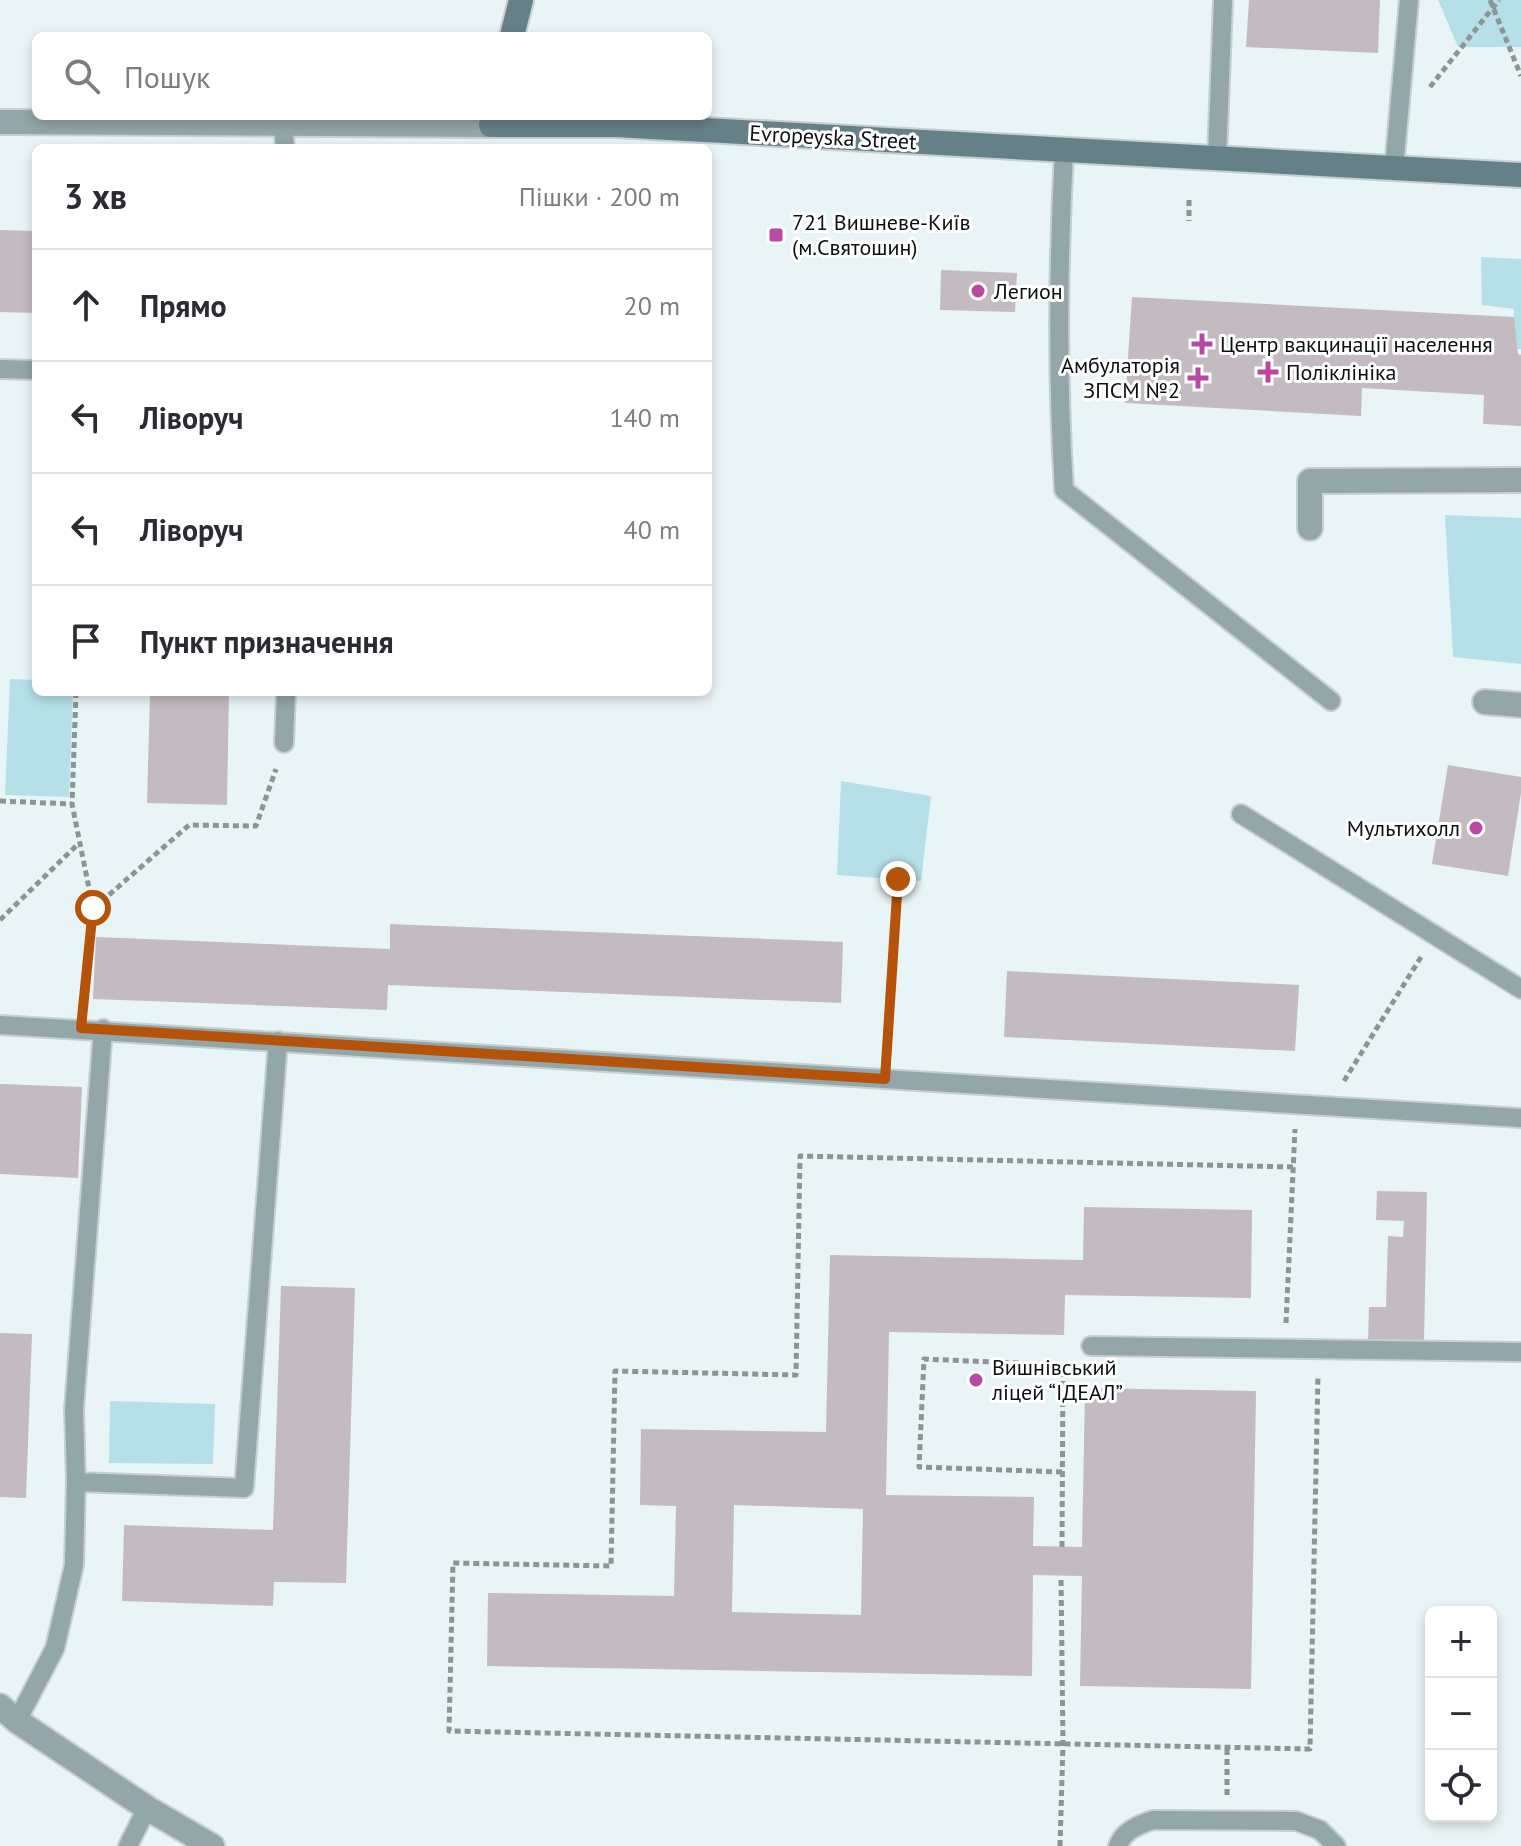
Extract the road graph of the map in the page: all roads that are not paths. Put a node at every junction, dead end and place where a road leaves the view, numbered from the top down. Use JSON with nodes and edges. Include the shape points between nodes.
{"nodes":[{"id":1,"x":521,"y":0,"type":"edge"},
{"id":2,"x":1223,"y":0,"type":"edge"},
{"id":3,"x":1409,"y":0,"type":"edge"},
{"id":4,"x":513,"y":32,"type":"edge"},
{"id":5,"x":492,"y":120,"type":"edge"},
{"id":6,"x":0,"y":122,"type":"edge"},
{"id":7,"x":284,"y":136,"type":"edge"},
{"id":8,"x":1064,"y":151,"type":"junction"},
{"id":9,"x":1217,"y":158,"type":"junction"},
{"id":10,"x":1394,"y":168,"type":"junction"},
{"id":11,"x":1521,"y":175,"type":"edge"},
{"id":12,"x":0,"y":369,"type":"edge"},
{"id":13,"x":32,"y":370,"type":"edge"},
{"id":14,"x":1521,"y":480,"type":"edge"},
{"id":15,"x":1310,"y":528,"type":"dead end"},
{"id":16,"x":286,"y":696,"type":"edge"},
{"id":17,"x":1331,"y":701,"type":"dead end"},
{"id":18,"x":1485,"y":702,"type":"dead end"},
{"id":19,"x":1521,"y":705,"type":"edge"},
{"id":20,"x":284,"y":743,"type":"road end"},
{"id":21,"x":1241,"y":814,"type":"dead end"},
{"id":22,"x":1521,"y":989,"type":"edge"},
{"id":23,"x":0,"y":1025,"type":"edge"},
{"id":24,"x":103,"y":1029,"type":"junction"},
{"id":25,"x":278,"y":1041,"type":"junction"},
{"id":26,"x":1521,"y":1118,"type":"edge"},
{"id":27,"x":1091,"y":1346,"type":"road end"},
{"id":28,"x":1521,"y":1352,"type":"edge"},
{"id":29,"x":76,"y":1482,"type":"junction"},
{"id":30,"x":8,"y":1713,"type":"edge"},
{"id":31,"x":147,"y":1808,"type":"junction"},
{"id":32,"x":128,"y":1846,"type":"edge"},
{"id":33,"x":212,"y":1846,"type":"edge"},
{"id":34,"x":1118,"y":1846,"type":"edge"},
{"id":35,"x":1336,"y":1846,"type":"edge"}],
"edges":[{"from":1,"to":4,"type":"street"},
{"from":2,"to":9,"type":"lane"},
{"from":3,"to":10,"type":"lane"},
{"from":5,"to":7,"type":"street","name":"Evropeyska Street"},
{"from":5,"to":8,"type":"street","name":"Evropeyska Street"},
{"from":6,"to":7,"type":"street","name":"Evropeyska Street"},
{"from":8,"to":9,"type":"street","name":"Evropeyska Street"},
{"from":8,"to":17,"type":"lane","via":[[1059,410],[1064,490]]},
{"from":9,"to":10,"type":"street","name":"Evropeyska Street"},
{"from":10,"to":11,"type":"street","name":"Evropeyska Street"},
{"from":12,"to":13,"type":"lane"},
{"from":14,"to":15,"type":"street","via":[[1310,481]]},
{"from":16,"to":20,"type":"lane"},
{"from":18,"to":19,"type":"street"},
{"from":21,"to":22,"type":"lane"},
{"from":23,"to":24,"type":"lane"},
{"from":24,"to":25,"type":"lane"},
{"from":24,"to":29,"type":"lane","via":[[74,1409]]},
{"from":25,"to":26,"type":"lane"},
{"from":25,"to":29,"type":"lane","via":[[244,1488]]},
{"from":27,"to":28,"type":"lane"},
{"from":29,"to":30,"type":"lane","via":[[74,1565],[55,1648]]},
{"from":30,"to":31,"type":"street"},
{"from":31,"to":32,"type":"lane"},
{"from":31,"to":33,"type":"street"},
{"from":34,"to":35,"type":"lane","via":[[1134,1827],[1153,1820],[1296,1821],[1320,1830]]}]}
